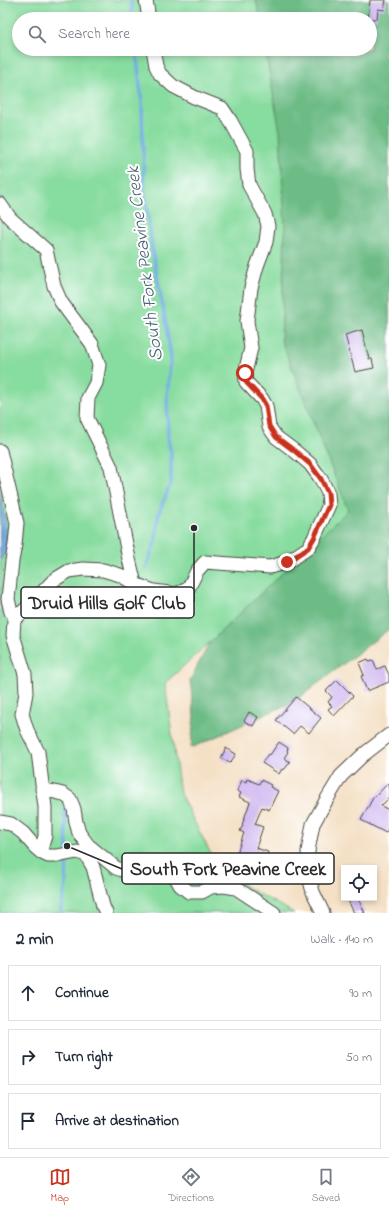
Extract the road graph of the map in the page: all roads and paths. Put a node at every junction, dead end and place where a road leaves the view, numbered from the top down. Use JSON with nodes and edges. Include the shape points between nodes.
{"nodes":[{"id":1,"x":146,"y":0,"type":"edge"},
{"id":2,"x":148,"y":12,"type":"edge"},
{"id":3,"x":154,"y":56,"type":"edge"},
{"id":4,"x":0,"y":204,"type":"edge"},
{"id":5,"x":0,"y":451,"type":"edge"},
{"id":6,"x":135,"y":584,"type":"junction"},
{"id":7,"x":10,"y":612,"type":"edge"},
{"id":8,"x":389,"y":735,"type":"edge"},
{"id":9,"x":42,"y":789,"type":"junction"},
{"id":10,"x":0,"y":822,"type":"edge"},
{"id":11,"x":36,"y":847,"type":"junction"},
{"id":12,"x":106,"y":913,"type":"edge"},
{"id":13,"x":274,"y":913,"type":"edge"},
{"id":14,"x":323,"y":913,"type":"edge"}],
"edges":[{"from":1,"to":2,"type":"street"},
{"from":3,"to":6,"type":"street","via":[[160,74],[173,86],[222,108],[247,151],[249,185],[265,214],[268,226],[266,242],[251,288],[247,321],[251,348],[245,373],[246,382],[266,406],[269,426],[276,437],[310,464],[321,479],[328,493],[329,505],[308,548],[287,562],[270,566],[205,562],[188,589],[176,594],[154,591]]},
{"from":4,"to":6,"type":"street","via":[[10,218],[46,250],[54,286],[61,302],[92,344],[99,365],[96,383],[88,398],[87,418],[111,467]]},
{"from":5,"to":7,"type":"street","via":[[16,523],[8,599]]},
{"from":6,"to":7,"type":"street","via":[[103,570],[70,571],[54,580],[31,604]]},
{"from":7,"to":9,"type":"street","via":[[14,620],[13,635],[25,674],[26,693],[22,714],[38,752]]},
{"from":8,"to":14,"type":"street","via":[[341,776],[313,824],[308,851],[309,877]]},
{"from":9,"to":11,"type":"street","via":[[45,836],[42,846]]},
{"from":9,"to":13,"type":"street","via":[[63,794],[70,799],[79,833],[88,845],[116,868],[128,872],[165,869],[174,874],[180,885],[189,892],[202,892],[211,887],[236,888]]},
{"from":10,"to":11,"type":"street","via":[[11,824]]},
{"from":11,"to":12,"type":"street","via":[[48,856],[76,852],[86,855],[93,867]]}]}
